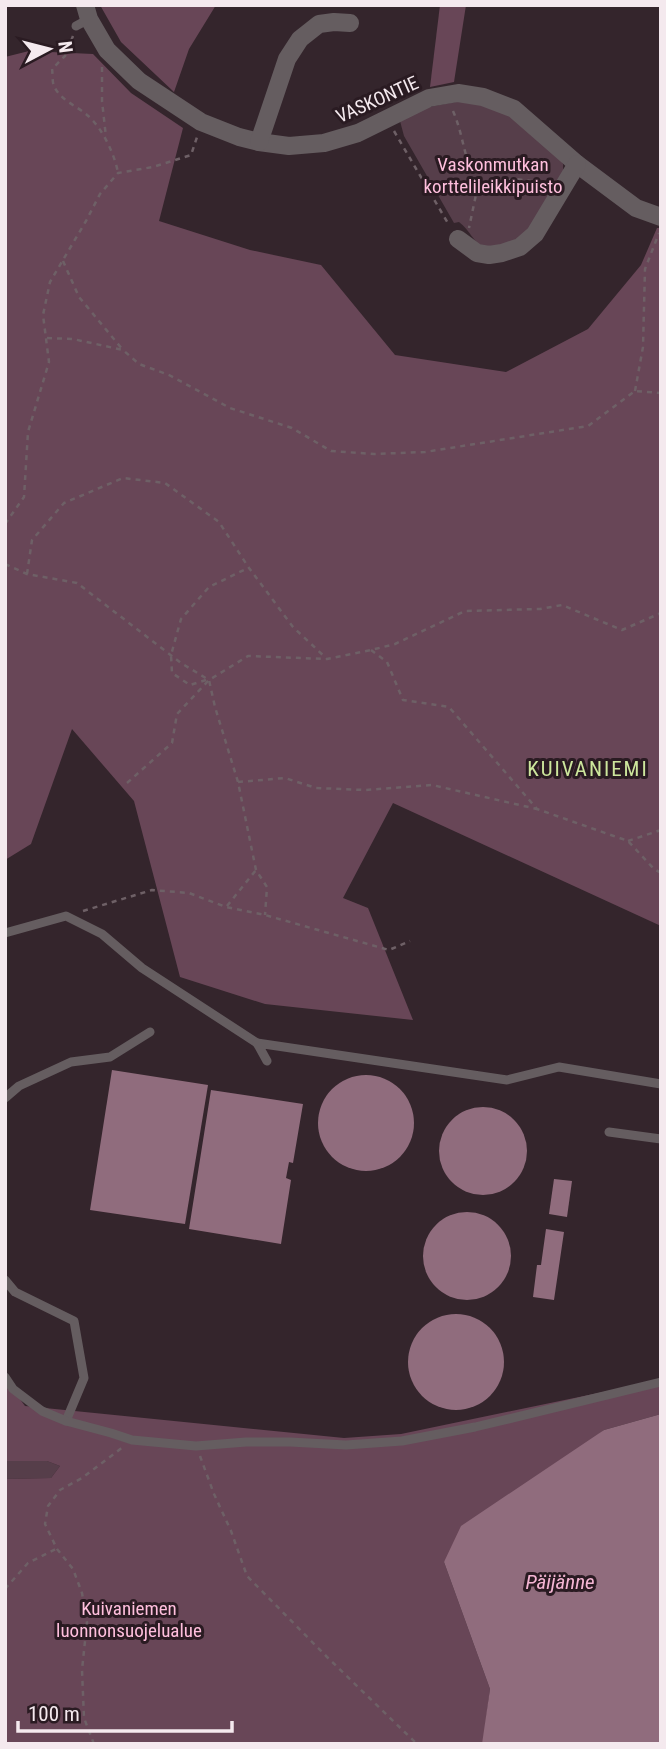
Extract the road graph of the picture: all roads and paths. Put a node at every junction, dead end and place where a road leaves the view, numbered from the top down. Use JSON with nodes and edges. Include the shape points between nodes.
{"nodes":[{"id":1,"x":84,"y":17,"type":"edge"},
{"id":2,"x":350,"y":23,"type":"dead end"},
{"id":3,"x":103,"y":41,"type":"junction"},
{"id":4,"x":446,"y":95,"type":"junction"},
{"id":5,"x":389,"y":118,"type":"junction"},
{"id":6,"x":201,"y":122,"type":"junction"},
{"id":7,"x":107,"y":141,"type":"junction"},
{"id":8,"x":259,"y":142,"type":"junction"},
{"id":9,"x":578,"y":164,"type":"junction"},
{"id":10,"x":118,"y":173,"type":"junction"},
{"id":11,"x":478,"y":185,"type":"junction"},
{"id":12,"x":560,"y":192,"type":"junction"},
{"id":13,"x":661,"y":217,"type":"edge"},
{"id":14,"x":661,"y":228,"type":"edge"},
{"id":15,"x":461,"y":242,"type":"junction"},
{"id":16,"x":63,"y":261,"type":"junction"},
{"id":17,"x":47,"y":338,"type":"junction"},
{"id":18,"x":123,"y":350,"type":"junction"},
{"id":19,"x":635,"y":391,"type":"junction"},
{"id":20,"x":661,"y":393,"type":"edge"},
{"id":21,"x":5,"y":524,"type":"edge"},
{"id":22,"x":5,"y":564,"type":"edge"},
{"id":23,"x":249,"y":568,"type":"junction"},
{"id":24,"x":27,"y":574,"type":"junction"},
{"id":25,"x":661,"y":613,"type":"edge"},
{"id":26,"x":372,"y":650,"type":"junction"},
{"id":27,"x":171,"y":654,"type":"junction"},
{"id":28,"x":327,"y":659,"type":"junction"},
{"id":29,"x":209,"y":680,"type":"junction"},
{"id":30,"x":238,"y":782,"type":"junction"},
{"id":31,"x":127,"y":783,"type":"dead end"},
{"id":32,"x":537,"y":809,"type":"junction"},
{"id":33,"x":661,"y":830,"type":"edge"},
{"id":34,"x":628,"y":841,"type":"junction"},
{"id":35,"x":256,"y":870,"type":"junction"},
{"id":36,"x":661,"y":873,"type":"edge"},
{"id":37,"x":226,"y":907,"type":"junction"},
{"id":38,"x":265,"y":915,"type":"junction"},
{"id":39,"x":66,"y":916,"type":"junction"},
{"id":40,"x":5,"y":933,"type":"edge"},
{"id":41,"x":410,"y":941,"type":"dead end"},
{"id":42,"x":150,"y":1032,"type":"dead end"},
{"id":43,"x":257,"y":1042,"type":"junction"},
{"id":44,"x":267,"y":1061,"type":"dead end"},
{"id":45,"x":661,"y":1084,"type":"edge"},
{"id":46,"x":5,"y":1098,"type":"edge"},
{"id":47,"x":609,"y":1132,"type":"dead end"},
{"id":48,"x":661,"y":1139,"type":"edge"},
{"id":49,"x":5,"y":1280,"type":"edge"},
{"id":50,"x":5,"y":1377,"type":"edge"},
{"id":51,"x":661,"y":1382,"type":"edge"},
{"id":52,"x":66,"y":1422,"type":"junction"},
{"id":53,"x":132,"y":1440,"type":"junction"},
{"id":54,"x":196,"y":1446,"type":"junction"},
{"id":55,"x":57,"y":1549,"type":"junction"},
{"id":56,"x":5,"y":1589,"type":"edge"},
{"id":57,"x":94,"y":1744,"type":"edge"},
{"id":58,"x":417,"y":1744,"type":"edge"}],
"edges":[{"from":1,"to":3,"type":"street","name":"VASKONTIE"},
{"from":1,"to":7,"type":"path","via":[[65,56],[52,69],[54,86],[90,117]]},
{"from":2,"to":8,"type":"street","via":[[319,24],[300,39],[288,59]]},
{"from":3,"to":6,"type":"street","name":"VASKONTIE","via":[[139,81]]},
{"from":3,"to":7,"type":"path"},
{"from":4,"to":5,"type":"street","name":"VASKONTIE","via":[[429,98]]},
{"from":4,"to":9,"type":"street","name":"VASKONTIE","via":[[483,97],[514,109]]},
{"from":4,"to":11,"type":"path"},
{"from":5,"to":8,"type":"street","name":"VASKONTIE","via":[[324,143],[289,146]]},
{"from":5,"to":15,"type":"path"},
{"from":6,"to":8,"type":"street","name":"VASKONTIE"},
{"from":6,"to":10,"type":"path","via":[[191,155]]},
{"from":7,"to":10,"type":"path"},
{"from":9,"to":12,"type":"street"},
{"from":9,"to":13,"type":"street","name":"VASKONTIE","via":[[636,208]]},
{"from":10,"to":16,"type":"path","via":[[100,194]]},
{"from":11,"to":12,"type":"path","via":[[515,179],[548,183]]},
{"from":11,"to":15,"type":"path","via":[[471,221]]},
{"from":12,"to":15,"type":"street","via":[[535,234],[520,247],[489,255]]},
{"from":14,"to":19,"type":"path","via":[[645,269],[643,347]]},
{"from":16,"to":17,"type":"path","via":[[50,282],[43,315]]},
{"from":16,"to":18,"type":"path","via":[[79,297]]},
{"from":17,"to":18,"type":"path"},
{"from":17,"to":21,"type":"path","via":[[49,362],[28,432],[24,497]]},
{"from":18,"to":19,"type":"path","via":[[139,364],[230,408],[292,429],[331,451],[425,452],[588,426]]},
{"from":19,"to":20,"type":"path"},
{"from":22,"to":24,"type":"path"},
{"from":23,"to":24,"type":"path","via":[[219,522],[164,483],[122,478],[64,503],[32,540]]},
{"from":23,"to":27,"type":"path","via":[[209,587],[181,619]]},
{"from":23,"to":28,"type":"path","via":[[293,627]]},
{"from":24,"to":27,"type":"path","via":[[77,583]]},
{"from":25,"to":26,"type":"path","via":[[622,630],[562,605],[465,611]]},
{"from":26,"to":28,"type":"path"},
{"from":26,"to":32,"type":"path","via":[[387,662],[403,700],[449,708]]},
{"from":27,"to":29,"type":"path"},
{"from":27,"to":29,"type":"path","via":[[172,673],[190,685]]},
{"from":28,"to":29,"type":"path","via":[[248,656]]},
{"from":29,"to":30,"type":"path"},
{"from":29,"to":31,"type":"path","via":[[177,714],[172,743]]},
{"from":30,"to":32,"type":"path","via":[[285,778],[316,788],[365,790],[432,785]]},
{"from":30,"to":35,"type":"path"},
{"from":32,"to":34,"type":"path"},
{"from":33,"to":34,"type":"path"},
{"from":34,"to":36,"type":"path"},
{"from":35,"to":37,"type":"path"},
{"from":35,"to":38,"type":"path","via":[[267,887]]},
{"from":37,"to":38,"type":"path"},
{"from":37,"to":39,"type":"path","via":[[189,893],[152,890]]},
{"from":38,"to":41,"type":"path","via":[[389,950]]},
{"from":39,"to":40,"type":"lane"},
{"from":39,"to":43,"type":"lane","via":[[102,934],[142,968]]},
{"from":42,"to":46,"type":"lane","via":[[110,1057],[71,1062],[19,1086]]},
{"from":43,"to":44,"type":"lane"},
{"from":43,"to":45,"type":"lane","via":[[507,1080],[559,1067]]},
{"from":47,"to":48,"type":"lane"},
{"from":49,"to":52,"type":"lane","via":[[15,1292],[74,1321],[84,1378]]},
{"from":50,"to":52,"type":"lane","via":[[42,1411]]},
{"from":51,"to":54,"type":"lane","via":[[402,1441]]},
{"from":52,"to":53,"type":"lane"},
{"from":53,"to":54,"type":"lane"},
{"from":53,"to":55,"type":"path","via":[[60,1490],[48,1506],[45,1524]]},
{"from":54,"to":58,"type":"path","via":[[247,1576]]},
{"from":55,"to":56,"type":"path","via":[[28,1563]]},
{"from":55,"to":57,"type":"path","via":[[73,1569],[82,1593],[87,1622],[82,1670],[85,1718]]}]}
